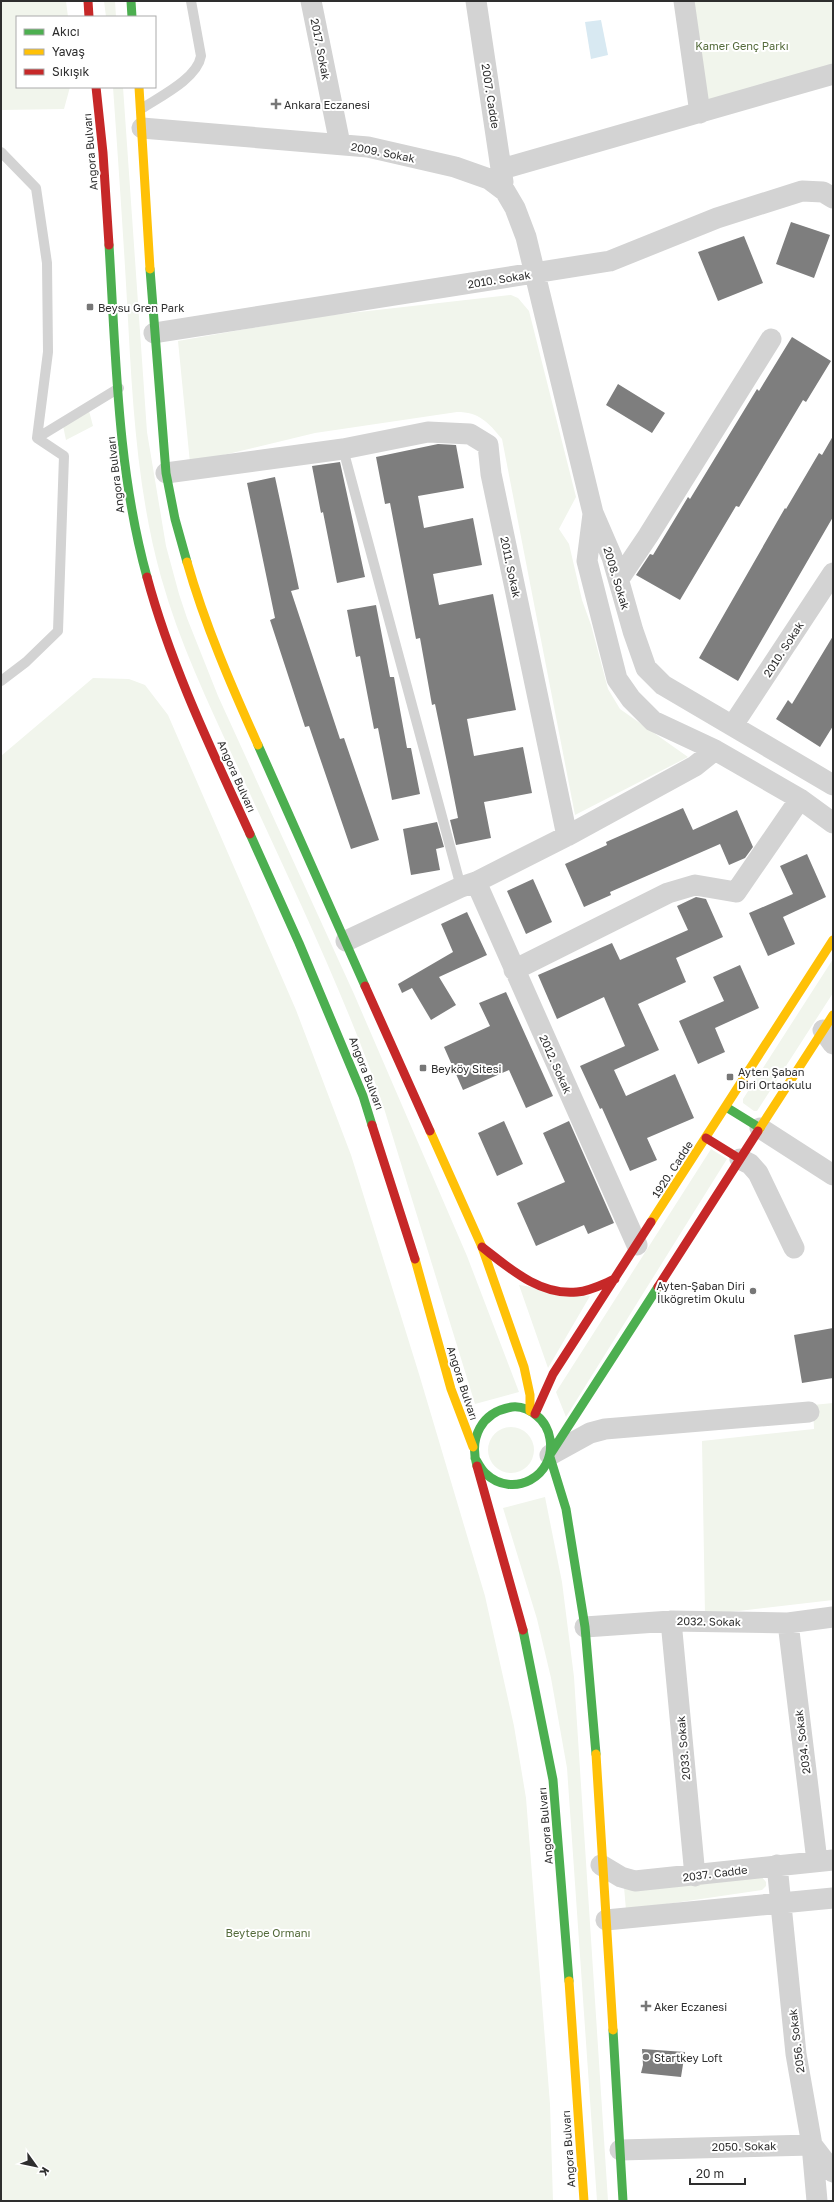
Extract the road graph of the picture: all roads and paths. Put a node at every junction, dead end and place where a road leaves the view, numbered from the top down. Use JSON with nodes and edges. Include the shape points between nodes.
{"nodes":[{"id":1,"x":88,"y":1,"type":"edge"},
{"id":2,"x":131,"y":1,"type":"edge"},
{"id":3,"x":191,"y":1,"type":"edge"},
{"id":4,"x":312,"y":1,"type":"edge"},
{"id":5,"x":476,"y":1,"type":"edge"},
{"id":6,"x":684,"y":1,"type":"edge"},
{"id":7,"x":89,"y":16,"type":"edge"},
{"id":8,"x":132,"y":16,"type":"edge"},
{"id":9,"x":833,"y":74,"type":"edge"},
{"id":10,"x":96,"y":88,"type":"edge"},
{"id":11,"x":139,"y":88,"type":"edge"},
{"id":12,"x":700,"y":113,"type":"junction"},
{"id":13,"x":142,"y":119,"type":"junction"},
{"id":14,"x":340,"y":144,"type":"junction"},
{"id":15,"x":1,"y":152,"type":"edge"},
{"id":16,"x":502,"y":169,"type":"junction"},
{"id":17,"x":505,"y":191,"type":"junction"},
{"id":18,"x":833,"y":198,"type":"edge"},
{"id":19,"x":535,"y":273,"type":"junction"},
{"id":20,"x":154,"y":333,"type":"junction"},
{"id":21,"x":771,"y":339,"type":"dead end"},
{"id":22,"x":119,"y":388,"type":"junction"},
{"id":23,"x":37,"y":438,"type":"junction"},
{"id":24,"x":343,"y":449,"type":"junction"},
{"id":25,"x":166,"y":473,"type":"junction"},
{"id":26,"x":593,"y":513,"type":"junction"},
{"id":27,"x":833,"y":573,"type":"edge"},
{"id":28,"x":618,"y":579,"type":"junction"},
{"id":29,"x":1,"y":681,"type":"edge"},
{"id":30,"x":733,"y":725,"type":"junction"},
{"id":31,"x":715,"y":750,"type":"junction"},
{"id":32,"x":833,"y":784,"type":"edge"},
{"id":33,"x":800,"y":799,"type":"junction"},
{"id":34,"x":833,"y":823,"type":"edge"},
{"id":35,"x":567,"y":836,"type":"junction"},
{"id":36,"x":468,"y":884,"type":"junction"},
{"id":37,"x":833,"y":940,"type":"edge"},
{"id":38,"x":346,"y":941,"type":"junction"},
{"id":39,"x":514,"y":970,"type":"junction"},
{"id":40,"x":830,"y":1030,"type":"edge"},
{"id":41,"x":726,"y":1107,"type":"junction"},
{"id":42,"x":760,"y":1128,"type":"junction"},
{"id":43,"x":706,"y":1138,"type":"junction"},
{"id":44,"x":740,"y":1159,"type":"junction"},
{"id":45,"x":833,"y":1175,"type":"edge"},
{"id":46,"x":637,"y":1245,"type":"junction"},
{"id":47,"x":482,"y":1247,"type":"junction"},
{"id":48,"x":794,"y":1248,"type":"dead end"},
{"id":49,"x":615,"y":1279,"type":"junction"},
{"id":50,"x":532,"y":1412,"type":"junction"},
{"id":51,"x":809,"y":1412,"type":"dead end"},
{"id":52,"x":473,"y":1447,"type":"junction"},
{"id":53,"x":550,"y":1455,"type":"junction"},
{"id":54,"x":475,"y":1458,"type":"junction"},
{"id":55,"x":833,"y":1617,"type":"edge"},
{"id":56,"x":671,"y":1621,"type":"junction"},
{"id":57,"x":788,"y":1623,"type":"junction"},
{"id":58,"x":585,"y":1628,"type":"junction"},
{"id":59,"x":825,"y":1860,"type":"edge"},
{"id":60,"x":601,"y":1865,"type":"junction"},
{"id":61,"x":777,"y":1865,"type":"junction"},
{"id":62,"x":695,"y":1876,"type":"junction"},
{"id":63,"x":833,"y":1898,"type":"edge"},
{"id":64,"x":782,"y":1902,"type":"junction"},
{"id":65,"x":606,"y":1920,"type":"junction"},
{"id":66,"x":812,"y":2145,"type":"junction"},
{"id":67,"x":620,"y":2150,"type":"junction"},
{"id":68,"x":833,"y":2172,"type":"edge"},
{"id":69,"x":584,"y":2201,"type":"edge"},
{"id":70,"x":623,"y":2201,"type":"edge"},
{"id":71,"x":817,"y":2201,"type":"edge"}],
"edges":[{"from":1,"to":7,"type":"main road"},
{"from":2,"to":8,"type":"main road"},
{"from":3,"to":13,"type":"lane","via":[[200,63]]},
{"from":4,"to":14,"type":"street","name":"2017. Sokak"},
{"from":5,"to":16,"type":"street","name":"2007. Cadde"},
{"from":6,"to":12,"type":"street"},
{"from":9,"to":12,"type":"street"},
{"from":10,"to":22,"type":"main road","name":"Angora Bulvarı","via":[[104,161]]},
{"from":11,"to":13,"type":"main road"},
{"from":12,"to":16,"type":"street"},
{"from":13,"to":14,"type":"street","name":"2009. Sokak"},
{"from":13,"to":20,"type":"main road"},
{"from":14,"to":17,"type":"street","name":"2009. Sokak","via":[[368,147],[455,167],[489,179]]},
{"from":15,"to":23,"type":"lane","via":[[36,188],[47,263],[48,352]]},
{"from":16,"to":17,"type":"street","name":"2007. Cadde"},
{"from":17,"to":19,"type":"street","name":"2009. Sokak","via":[[515,208],[526,237]]},
{"from":18,"to":19,"type":"street","name":"2010. Sokak","via":[[823,192],[802,191],[717,218],[610,261]]},
{"from":19,"to":20,"type":"street","name":"2010. Sokak"},
{"from":19,"to":26,"type":"street","name":"2008. Sokak"},
{"from":20,"to":25,"type":"main road"},
{"from":21,"to":28,"type":"street","via":[[648,536]]},
{"from":22,"to":23,"type":"lane"},
{"from":22,"to":52,"type":"main road","name":"Angora Bulvarı","via":[[123,461],[129,505],[154,605],[197,717],[299,943],[363,1096],[411,1245],[451,1390]]},
{"from":23,"to":29,"type":"lane","via":[[64,456],[58,631],[26,662]]},
{"from":24,"to":25,"type":"street","name":"2011. Sokak"},
{"from":24,"to":35,"type":"street","name":"2011. Sokak","via":[[428,432],[470,434],[488,444],[491,474]]},
{"from":24,"to":36,"type":"lane"},
{"from":25,"to":38,"type":"main road","via":[[184,555],[201,608],[228,678]]},
{"from":26,"to":28,"type":"street","name":"2008. Sokak","via":[[612,557]]},
{"from":26,"to":31,"type":"street","via":[[587,561],[617,679],[631,699],[653,721]]},
{"from":27,"to":30,"type":"street","name":"2010. Sokak"},
{"from":28,"to":30,"type":"street","name":"2008. Sokak","via":[[646,668],[663,684]]},
{"from":30,"to":32,"type":"street","name":"2008. Sokak"},
{"from":31,"to":33,"type":"street"},
{"from":31,"to":35,"type":"street","via":[[695,766]]},
{"from":33,"to":34,"type":"street"},
{"from":33,"to":39,"type":"street","via":[[736,892],[695,885],[668,894]]},
{"from":35,"to":36,"type":"street"},
{"from":36,"to":38,"type":"street"},
{"from":36,"to":39,"type":"street","name":"2012. Sokak"},
{"from":37,"to":41,"type":"main road","name":"1920. Cadde"},
{"from":38,"to":47,"type":"main road"},
{"from":39,"to":46,"type":"street","name":"2012. Sokak"},
{"from":40,"to":42,"type":"main road"},
{"from":41,"to":42,"type":"main road"},
{"from":41,"to":43,"type":"main road","name":"1920. Cadde"},
{"from":42,"to":44,"type":"main road"},
{"from":42,"to":45,"type":"street"},
{"from":43,"to":44,"type":"main road"},
{"from":43,"to":46,"type":"main road","name":"1920. Cadde"},
{"from":44,"to":48,"type":"street","via":[[750,1164],[758,1173]]},
{"from":44,"to":53,"type":"main road"},
{"from":46,"to":49,"type":"main road","name":"1920. Cadde"},
{"from":47,"to":49,"type":"main road","via":[[517,1274],[549,1290],[578,1292]]},
{"from":47,"to":50,"type":"main road","via":[[524,1367]]},
{"from":49,"to":50,"type":"main road","name":"1920. Cadde","via":[[553,1374]]},
{"from":50,"to":52,"type":"main road","name":"Angora Bulvarı","via":[[510,1407],[490,1413],[477,1428]]},
{"from":50,"to":53,"type":"main road","via":[[549,1431]]},
{"from":51,"to":53,"type":"street","via":[[605,1429],[579,1438]]},
{"from":52,"to":54,"type":"main road","name":"Angora Bulvarı"},
{"from":53,"to":54,"type":"main road","name":"Angora Bulvarı","via":[[538,1476],[524,1484],[509,1486],[488,1477]]},
{"from":53,"to":58,"type":"main road","via":[[566,1509]]},
{"from":54,"to":69,"type":"main road","name":"Angora Bulvarı","via":[[526,1640],[553,1780]]},
{"from":55,"to":57,"type":"street","name":"2032. Sokak"},
{"from":56,"to":57,"type":"street","name":"2032. Sokak"},
{"from":56,"to":58,"type":"street","name":"2032. Sokak"},
{"from":56,"to":62,"type":"street","name":"2033. Sokak"},
{"from":57,"to":59,"type":"street","name":"2034. Sokak"},
{"from":58,"to":60,"type":"main road","via":[[596,1757]]},
{"from":59,"to":61,"type":"street","name":"2037. Cadde"},
{"from":60,"to":62,"type":"street","name":"2037. Cadde","via":[[621,1877],[635,1881]]},
{"from":60,"to":65,"type":"main road"},
{"from":61,"to":62,"type":"street","name":"2037. Cadde"},
{"from":61,"to":64,"type":"street","name":"2056. Sokak"},
{"from":63,"to":64,"type":"street"},
{"from":64,"to":65,"type":"street"},
{"from":64,"to":66,"type":"street","name":"2056. Sokak","via":[[796,2054]]},
{"from":65,"to":67,"type":"main road"},
{"from":66,"to":67,"type":"street","name":"2050. Sokak"},
{"from":66,"to":68,"type":"street","name":"2056. Sokak"},
{"from":66,"to":71,"type":"street"},
{"from":67,"to":70,"type":"main road"}]}
